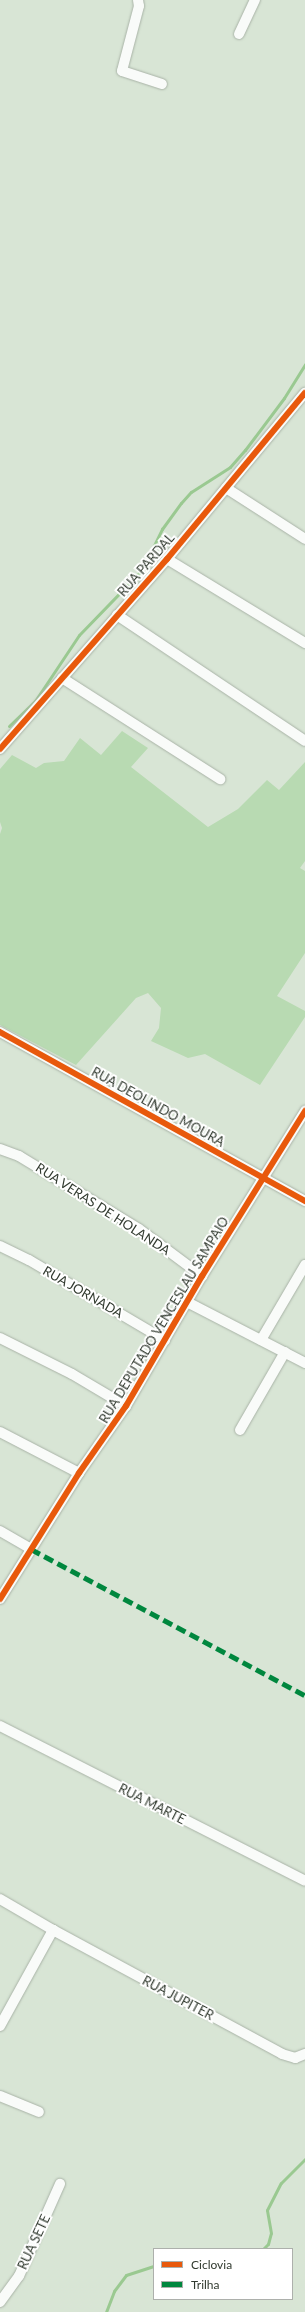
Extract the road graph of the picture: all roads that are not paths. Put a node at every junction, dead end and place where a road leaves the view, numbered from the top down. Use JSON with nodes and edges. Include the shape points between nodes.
{"nodes":[{"id":1,"x":138,"y":0,"type":"edge"},
{"id":2,"x":255,"y":0,"type":"edge"},
{"id":3,"x":239,"y":34,"type":"dead end"},
{"id":4,"x":162,"y":84,"type":"dead end"},
{"id":5,"x":303,"y":399,"type":"edge"},
{"id":6,"x":226,"y":488,"type":"junction"},
{"id":7,"x":305,"y":539,"type":"edge"},
{"id":8,"x":167,"y":559,"type":"junction"},
{"id":9,"x":117,"y":616,"type":"junction"},
{"id":10,"x":305,"y":643,"type":"edge"},
{"id":11,"x":62,"y":678,"type":"junction"},
{"id":12,"x":305,"y":742,"type":"edge"},
{"id":13,"x":0,"y":749,"type":"edge"},
{"id":14,"x":220,"y":779,"type":"dead end"},
{"id":15,"x":0,"y":1032,"type":"edge"},
{"id":16,"x":305,"y":1111,"type":"edge"},
{"id":17,"x":0,"y":1149,"type":"edge"},
{"id":18,"x":264,"y":1178,"type":"junction"},
{"id":19,"x":305,"y":1201,"type":"edge"},
{"id":20,"x":0,"y":1246,"type":"edge"},
{"id":21,"x":305,"y":1265,"type":"edge"},
{"id":22,"x":202,"y":1276,"type":"junction"},
{"id":23,"x":187,"y":1302,"type":"junction"},
{"id":24,"x":0,"y":1338,"type":"edge"},
{"id":25,"x":165,"y":1340,"type":"junction"},
{"id":26,"x":261,"y":1340,"type":"junction"},
{"id":27,"x":285,"y":1352,"type":"junction"},
{"id":28,"x":305,"y":1363,"type":"edge"},
{"id":29,"x":126,"y":1406,"type":"junction"},
{"id":30,"x":240,"y":1430,"type":"dead end"},
{"id":31,"x":0,"y":1432,"type":"edge"},
{"id":32,"x":79,"y":1473,"type":"junction"},
{"id":33,"x":0,"y":1531,"type":"edge"},
{"id":34,"x":31,"y":1549,"type":"junction"},
{"id":35,"x":0,"y":1599,"type":"edge"},
{"id":36,"x":0,"y":1726,"type":"edge"},
{"id":37,"x":305,"y":1881,"type":"edge"},
{"id":38,"x":0,"y":1899,"type":"edge"},
{"id":39,"x":52,"y":1930,"type":"junction"},
{"id":40,"x":0,"y":2026,"type":"edge"},
{"id":41,"x":305,"y":2054,"type":"edge"},
{"id":42,"x":0,"y":2096,"type":"edge"},
{"id":43,"x":39,"y":2112,"type":"dead end"},
{"id":44,"x":60,"y":2184,"type":"dead end"},
{"id":45,"x":2,"y":2300,"type":"edge"}],
"edges":[{"from":1,"to":4,"type":"street","via":[[139,6],[122,71]]},
{"from":2,"to":3,"type":"street"},
{"from":5,"to":6,"type":"street","name":"RUA PARDAL"},
{"from":6,"to":7,"type":"street"},
{"from":6,"to":8,"type":"street","name":"RUA PARDAL"},
{"from":8,"to":9,"type":"street","name":"RUA PARDAL"},
{"from":8,"to":10,"type":"street"},
{"from":9,"to":11,"type":"street","name":"RUA PARDAL"},
{"from":9,"to":12,"type":"street"},
{"from":11,"to":13,"type":"street","name":"RUA PARDAL"},
{"from":11,"to":14,"type":"street"},
{"from":15,"to":18,"type":"street","name":"RUA DEOLINDO MOURA"},
{"from":16,"to":18,"type":"street","name":"RUA DEPUTADO VENCESLAU SAMPAIO"},
{"from":17,"to":22,"type":"street","name":"RUA VERAS DE HOLANDA","via":[[19,1156],[139,1229]]},
{"from":18,"to":19,"type":"street","name":"RUA DEOLINDO MOURA"},
{"from":18,"to":22,"type":"street","name":"RUA DEPUTADO VENCESLAU SAMPAIO"},
{"from":20,"to":25,"type":"street","name":"RUA JORNADA","via":[[29,1260]]},
{"from":21,"to":26,"type":"street"},
{"from":22,"to":23,"type":"street","name":"RUA DEPUTADO VENCESLAU SAMPAIO"},
{"from":23,"to":25,"type":"street","name":"RUA DEPUTADO VENCESLAU SAMPAIO"},
{"from":23,"to":26,"type":"street"},
{"from":24,"to":29,"type":"street","via":[[72,1374]]},
{"from":25,"to":29,"type":"street","name":"RUA DEPUTADO VENCESLAU SAMPAIO"},
{"from":26,"to":27,"type":"street"},
{"from":27,"to":28,"type":"street"},
{"from":27,"to":30,"type":"street"},
{"from":29,"to":32,"type":"street","name":"RUA DEPUTADO VENCESLAU SAMPAIO"},
{"from":31,"to":32,"type":"street"},
{"from":32,"to":34,"type":"street","name":"RUA DEPUTADO VENCESLAU SAMPAIO"},
{"from":33,"to":34,"type":"street"},
{"from":34,"to":35,"type":"street","name":"RUA DEPUTADO VENCESLAU SAMPAIO"},
{"from":36,"to":37,"type":"street","name":"RUA MARTE"},
{"from":38,"to":39,"type":"street","name":"RUA JUPITER"},
{"from":39,"to":40,"type":"street"},
{"from":39,"to":41,"type":"street","name":"RUA JUPITER","via":[[282,2054],[295,2058]]},
{"from":42,"to":43,"type":"street"},
{"from":44,"to":45,"type":"street","name":"RUA SETE","via":[[25,2262]]}]}
